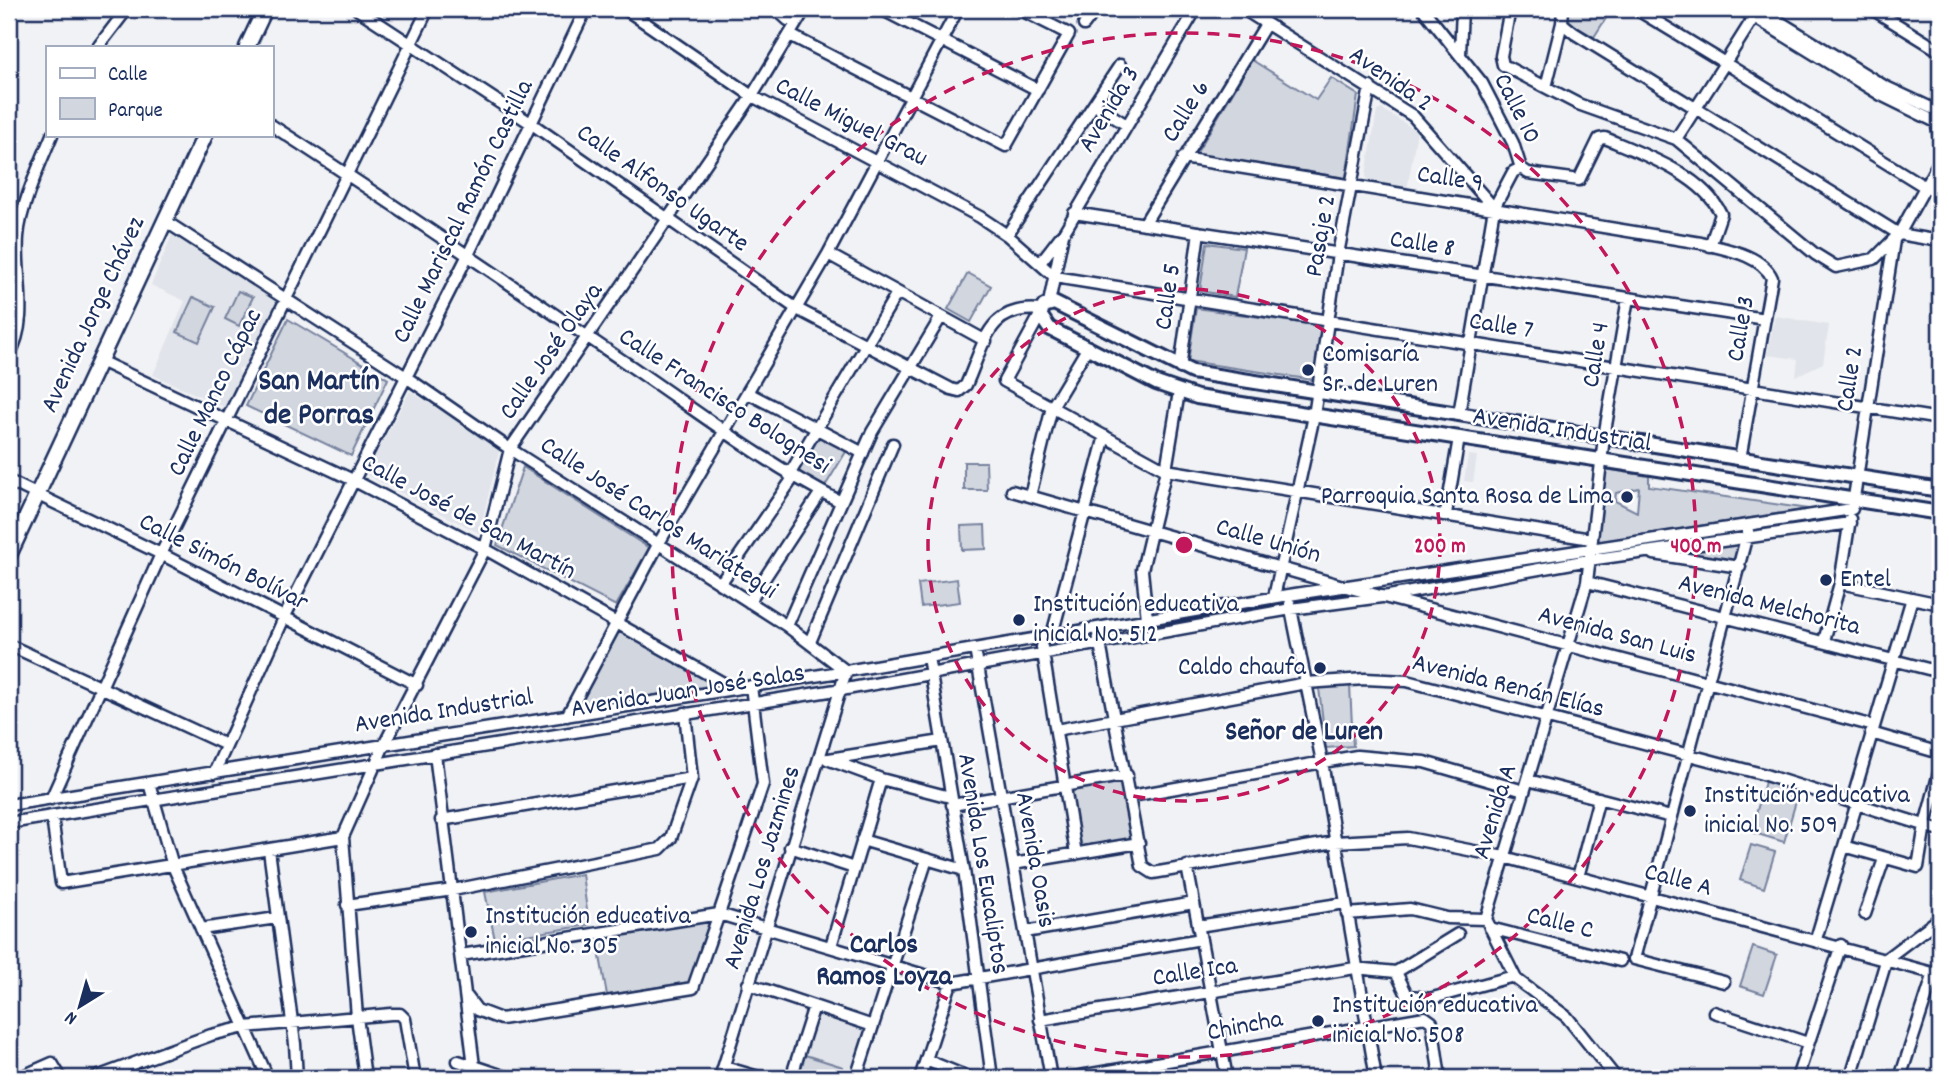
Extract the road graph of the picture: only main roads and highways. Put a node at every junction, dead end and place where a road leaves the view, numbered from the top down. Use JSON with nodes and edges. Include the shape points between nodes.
{"nodes":[{"id":1,"x":265,"y":9,"type":"edge"},
{"id":2,"x":247,"y":46,"type":"edge"},
{"id":3,"x":205,"y":136,"type":"edge"},
{"id":4,"x":9,"y":555,"type":"edge"}],
"edges":[{"from":1,"to":2,"type":"main road"},
{"from":3,"to":4,"type":"main road","name":"Avenida Jorge Chávez"}]}
